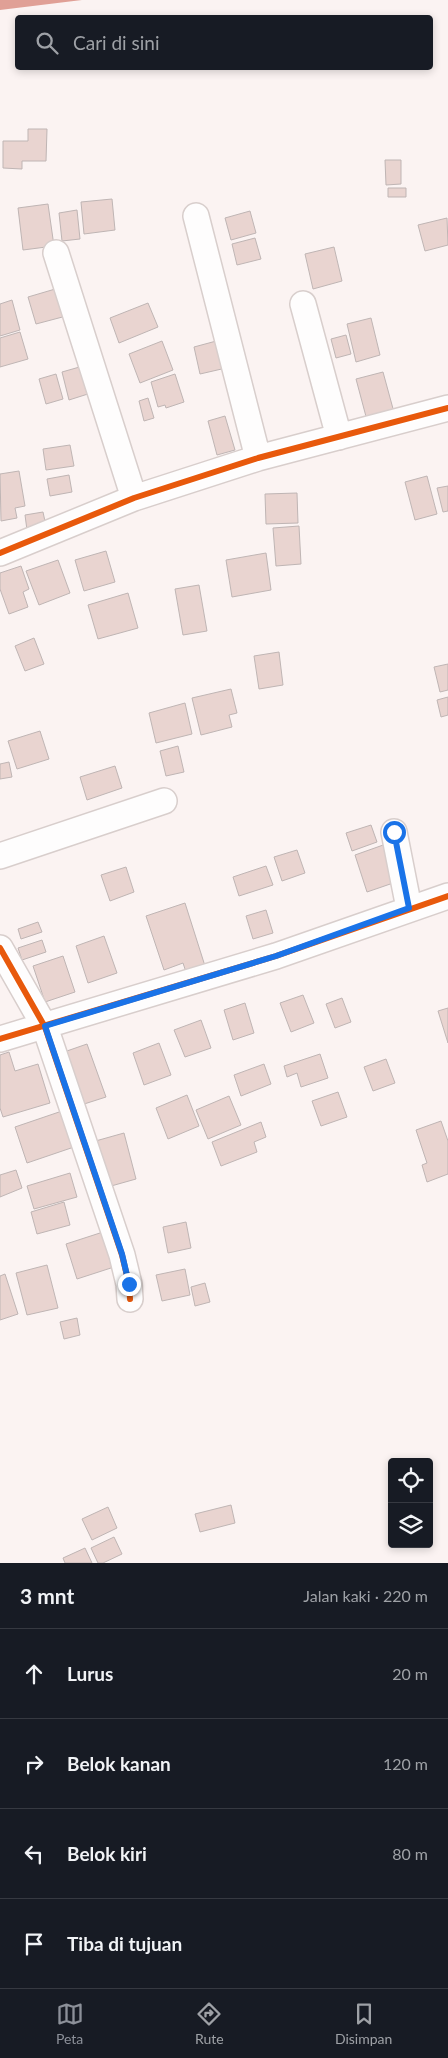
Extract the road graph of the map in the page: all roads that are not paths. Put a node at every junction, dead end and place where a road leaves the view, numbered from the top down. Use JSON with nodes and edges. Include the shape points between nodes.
{"nodes":[{"id":1,"x":196,"y":216,"type":"dead end"},
{"id":2,"x":56,"y":253,"type":"dead end"},
{"id":3,"x":303,"y":304,"type":"dead end"},
{"id":4,"x":448,"y":408,"type":"edge"},
{"id":5,"x":339,"y":437,"type":"junction"},
{"id":6,"x":258,"y":458,"type":"junction"},
{"id":7,"x":134,"y":498,"type":"junction"},
{"id":8,"x":0,"y":553,"type":"edge"},
{"id":9,"x":164,"y":800,"type":"dead end"},
{"id":10,"x":394,"y":832,"type":"dead end"},
{"id":11,"x":0,"y":856,"type":"edge"},
{"id":12,"x":448,"y":896,"type":"edge"},
{"id":13,"x":409,"y":908,"type":"junction"},
{"id":14,"x":0,"y":948,"type":"edge"},
{"id":15,"x":45,"y":1026,"type":"junction"},
{"id":16,"x":0,"y":1038,"type":"edge"},
{"id":17,"x":130,"y":1299,"type":"dead end"}],
"edges":[{"from":1,"to":6,"type":"street"},
{"from":2,"to":7,"type":"street"},
{"from":3,"to":5,"type":"street"},
{"from":4,"to":5,"type":"street"},
{"from":5,"to":6,"type":"street"},
{"from":6,"to":7,"type":"street"},
{"from":7,"to":8,"type":"street"},
{"from":9,"to":11,"type":"street"},
{"from":10,"to":13,"type":"street"},
{"from":12,"to":13,"type":"street"},
{"from":13,"to":15,"type":"street","via":[[276,956]]},
{"from":14,"to":15,"type":"street"},
{"from":15,"to":16,"type":"street"},
{"from":15,"to":17,"type":"street","via":[[122,1254]]}]}
